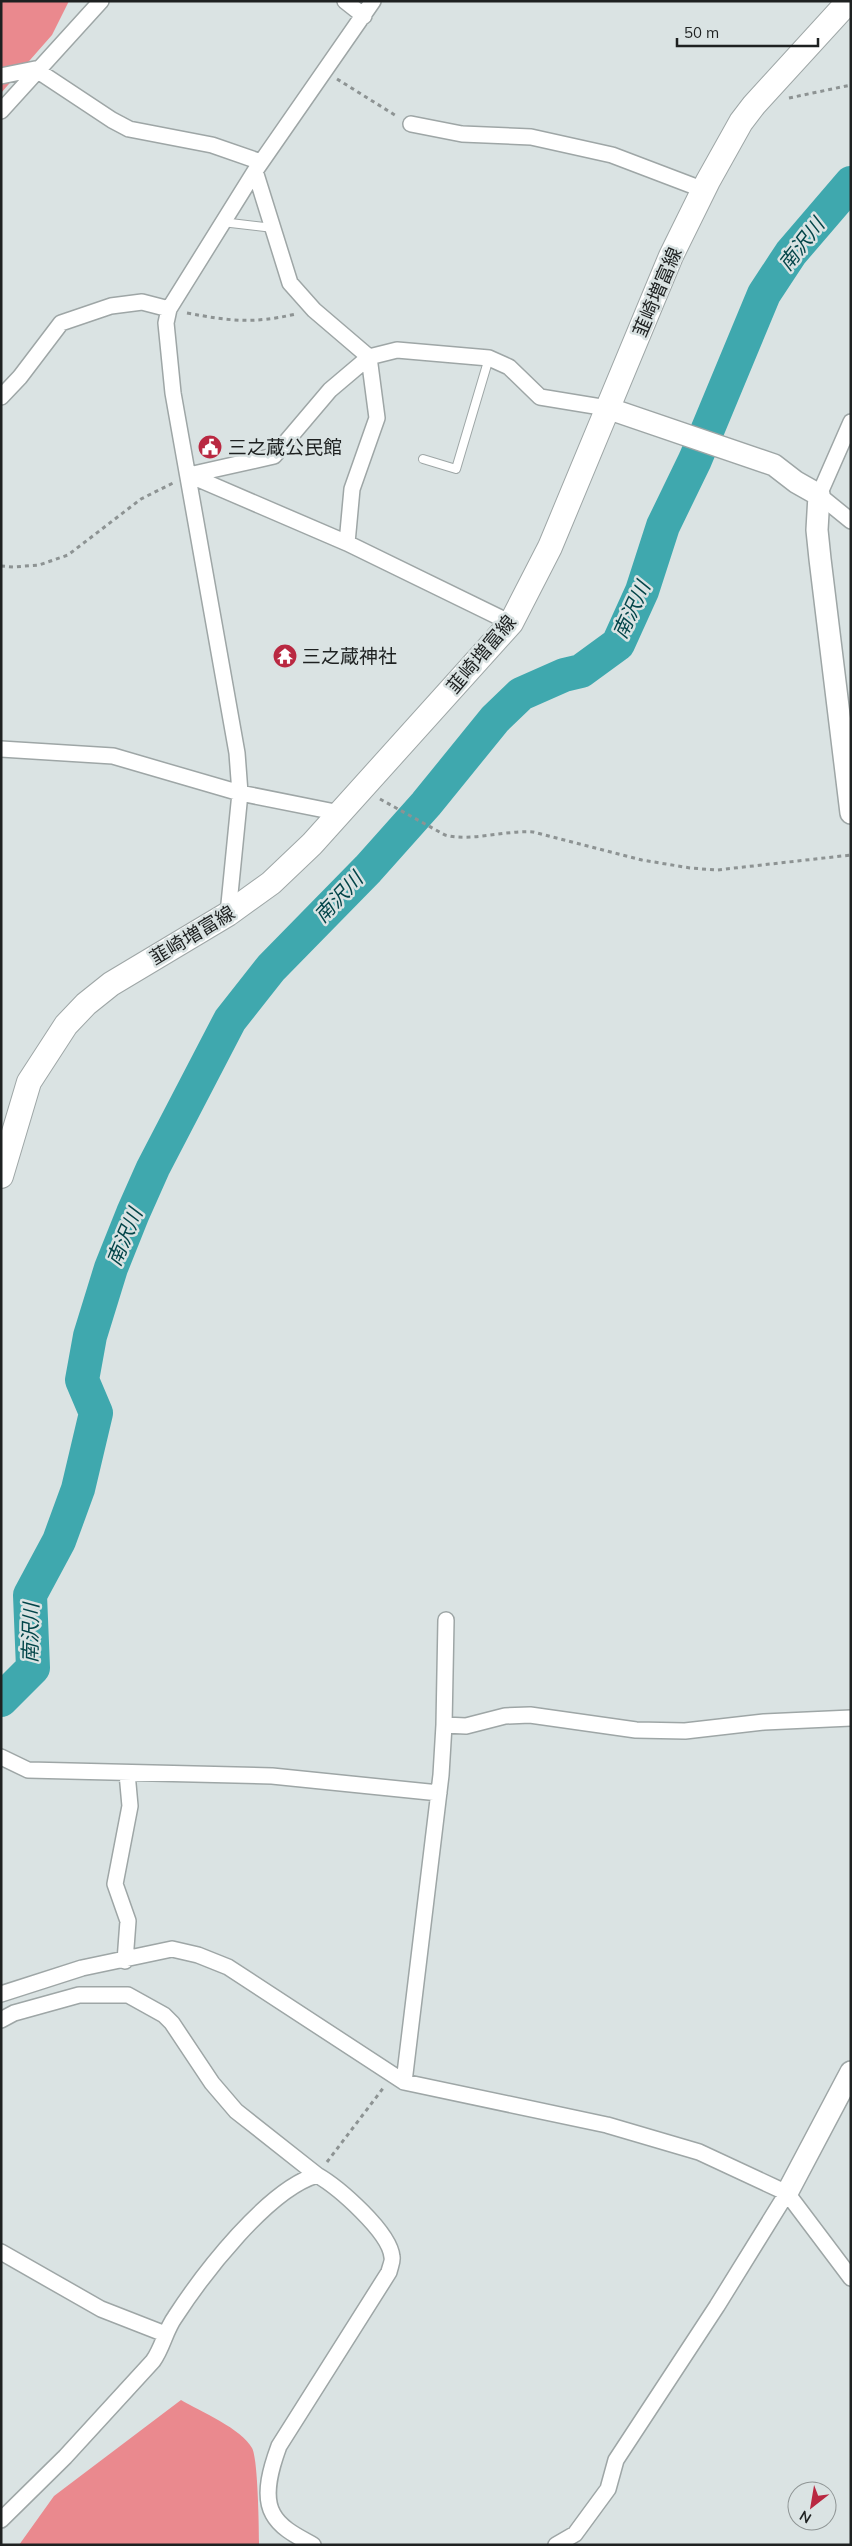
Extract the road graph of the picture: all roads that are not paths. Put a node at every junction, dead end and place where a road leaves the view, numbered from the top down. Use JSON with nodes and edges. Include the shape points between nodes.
{"nodes":[{"id":1,"x":101,"y":1,"type":"edge"},
{"id":2,"x":344,"y":1,"type":"edge"},
{"id":3,"x":373,"y":1,"type":"edge"},
{"id":4,"x":849,"y":1,"type":"edge"},
{"id":5,"x":364,"y":16,"type":"junction"},
{"id":6,"x":38,"y":70,"type":"junction"},
{"id":7,"x":1,"y":76,"type":"edge"},
{"id":8,"x":1,"y":111,"type":"edge"},
{"id":9,"x":412,"y":124,"type":"road end"},
{"id":10,"x":258,"y":166,"type":"junction"},
{"id":11,"x":704,"y":190,"type":"junction"},
{"id":12,"x":222,"y":222,"type":"junction"},
{"id":13,"x":275,"y":228,"type":"junction"},
{"id":14,"x":169,"y":309,"type":"junction"},
{"id":15,"x":369,"y":357,"type":"junction"},
{"id":16,"x":489,"y":358,"type":"junction"},
{"id":17,"x":1,"y":397,"type":"edge"},
{"id":18,"x":607,"y":408,"type":"junction"},
{"id":19,"x":851,"y":422,"type":"edge"},
{"id":20,"x":422,"y":459,"type":"dead end"},
{"id":21,"x":189,"y":475,"type":"junction"},
{"id":22,"x":819,"y":496,"type":"junction"},
{"id":23,"x":851,"y":521,"type":"edge"},
{"id":24,"x":347,"y":543,"type":"junction"},
{"id":25,"x":511,"y":623,"type":"junction"},
{"id":26,"x":1,"y":749,"type":"edge"},
{"id":27,"x":240,"y":793,"type":"junction"},
{"id":28,"x":340,"y":813,"type":"junction"},
{"id":29,"x":851,"y":813,"type":"edge"},
{"id":30,"x":228,"y":914,"type":"junction"},
{"id":31,"x":1,"y":1176,"type":"edge"},
{"id":32,"x":446,"y":1620,"type":"dead end"},
{"id":33,"x":851,"y":1718,"type":"edge"},
{"id":34,"x":444,"y":1725,"type":"junction"},
{"id":35,"x":1,"y":1757,"type":"edge"},
{"id":36,"x":127,"y":1773,"type":"junction"},
{"id":37,"x":439,"y":1792,"type":"junction"},
{"id":38,"x":125,"y":1961,"type":"junction"},
{"id":39,"x":4,"y":1993,"type":"edge"},
{"id":40,"x":7,"y":2017,"type":"edge"},
{"id":41,"x":851,"y":2072,"type":"edge"},
{"id":42,"x":399,"y":2078,"type":"junction"},
{"id":43,"x":317,"y":2175,"type":"junction"},
{"id":44,"x":787,"y":2193,"type":"junction"},
{"id":45,"x":1,"y":2252,"type":"edge"},
{"id":46,"x":851,"y":2278,"type":"edge"},
{"id":47,"x":165,"y":2334,"type":"junction"},
{"id":48,"x":1,"y":2520,"type":"edge"},
{"id":49,"x":313,"y":2545,"type":"edge"},
{"id":50,"x":556,"y":2545,"type":"edge"}],
"edges":[{"from":1,"to":6,"type":"street"},
{"from":2,"to":5,"type":"street"},
{"from":3,"to":5,"type":"street"},
{"from":4,"to":11,"type":"main road","name":"韮崎増富線","via":[[754,105],[741,122]]},
{"from":5,"to":10,"type":"street"},
{"from":6,"to":7,"type":"street"},
{"from":6,"to":8,"type":"street"},
{"from":6,"to":10,"type":"street","via":[[129,129],[212,146]]},
{"from":9,"to":11,"type":"street","via":[[462,134],[531,138],[612,155]]},
{"from":10,"to":12,"type":"street"},
{"from":10,"to":13,"type":"street"},
{"from":11,"to":18,"type":"main road","name":"韮崎増富線"},
{"from":12,"to":13,"type":"lane"},
{"from":12,"to":14,"type":"street"},
{"from":13,"to":15,"type":"street","via":[[290,283],[314,310]]},
{"from":14,"to":17,"type":"street","via":[[142,302],[111,306],[61,323],[20,378]]},
{"from":14,"to":21,"type":"street","via":[[166,323],[173,392]]},
{"from":15,"to":16,"type":"street","via":[[397,350]]},
{"from":15,"to":21,"type":"street","via":[[330,390],[274,456]]},
{"from":15,"to":24,"type":"street","via":[[377,418],[352,489]]},
{"from":16,"to":18,"type":"street","via":[[509,367],[540,397]]},
{"from":16,"to":20,"type":"lane","via":[[456,469]]},
{"from":18,"to":22,"type":"street","via":[[774,464]]},
{"from":18,"to":25,"type":"main road","name":"韮崎増富線","via":[[550,547]]},
{"from":19,"to":22,"type":"street"},
{"from":21,"to":24,"type":"street"},
{"from":21,"to":27,"type":"street","via":[[237,753]]},
{"from":22,"to":23,"type":"street"},
{"from":22,"to":29,"type":"street","via":[[817,530]]},
{"from":24,"to":25,"type":"street"},
{"from":25,"to":28,"type":"main road","name":"韮崎増富線"},
{"from":26,"to":27,"type":"street","via":[[113,756]]},
{"from":27,"to":28,"type":"street"},
{"from":27,"to":30,"type":"street"},
{"from":28,"to":30,"type":"main road","name":"韮崎増富線","via":[[271,883]]},
{"from":30,"to":31,"type":"main road","name":"韮崎増富線","via":[[111,984],[66,1024],[29,1082]]},
{"from":32,"to":34,"type":"street"},
{"from":33,"to":34,"type":"street","via":[[764,1722],[685,1731],[636,1730],[530,1715],[505,1716],[466,1726]]},
{"from":34,"to":37,"type":"street"},
{"from":35,"to":36,"type":"street","via":[[28,1770]]},
{"from":36,"to":37,"type":"street","via":[[272,1776]]},
{"from":36,"to":38,"type":"street","via":[[130,1806],[115,1884],[128,1921]]},
{"from":37,"to":42,"type":"street"},
{"from":38,"to":39,"type":"street","via":[[82,1968]]},
{"from":38,"to":42,"type":"street","via":[[172,1949],[228,1967]]},
{"from":39,"to":40,"type":"street"},
{"from":40,"to":43,"type":"street","via":[[80,1995],[128,1995],[172,2023],[236,2111]]},
{"from":41,"to":44,"type":"street"},
{"from":42,"to":44,"type":"street","via":[[607,2124],[699,2152]]},
{"from":43,"to":47,"type":"street","via":[[281,2196],[244,2228],[212,2265]]},
{"from":43,"to":49,"type":"street","via":[[345,2194],[389,2245],[393,2258],[389,2272],[279,2446],[272,2465],[269,2492],[272,2514],[285,2528]]},
{"from":44,"to":46,"type":"street"},
{"from":44,"to":50,"type":"street","via":[[718,2306],[616,2460],[608,2489],[575,2534]]},
{"from":45,"to":47,"type":"street","via":[[101,2309]]},
{"from":47,"to":48,"type":"street","via":[[162,2348],[141,2376]]}]}
